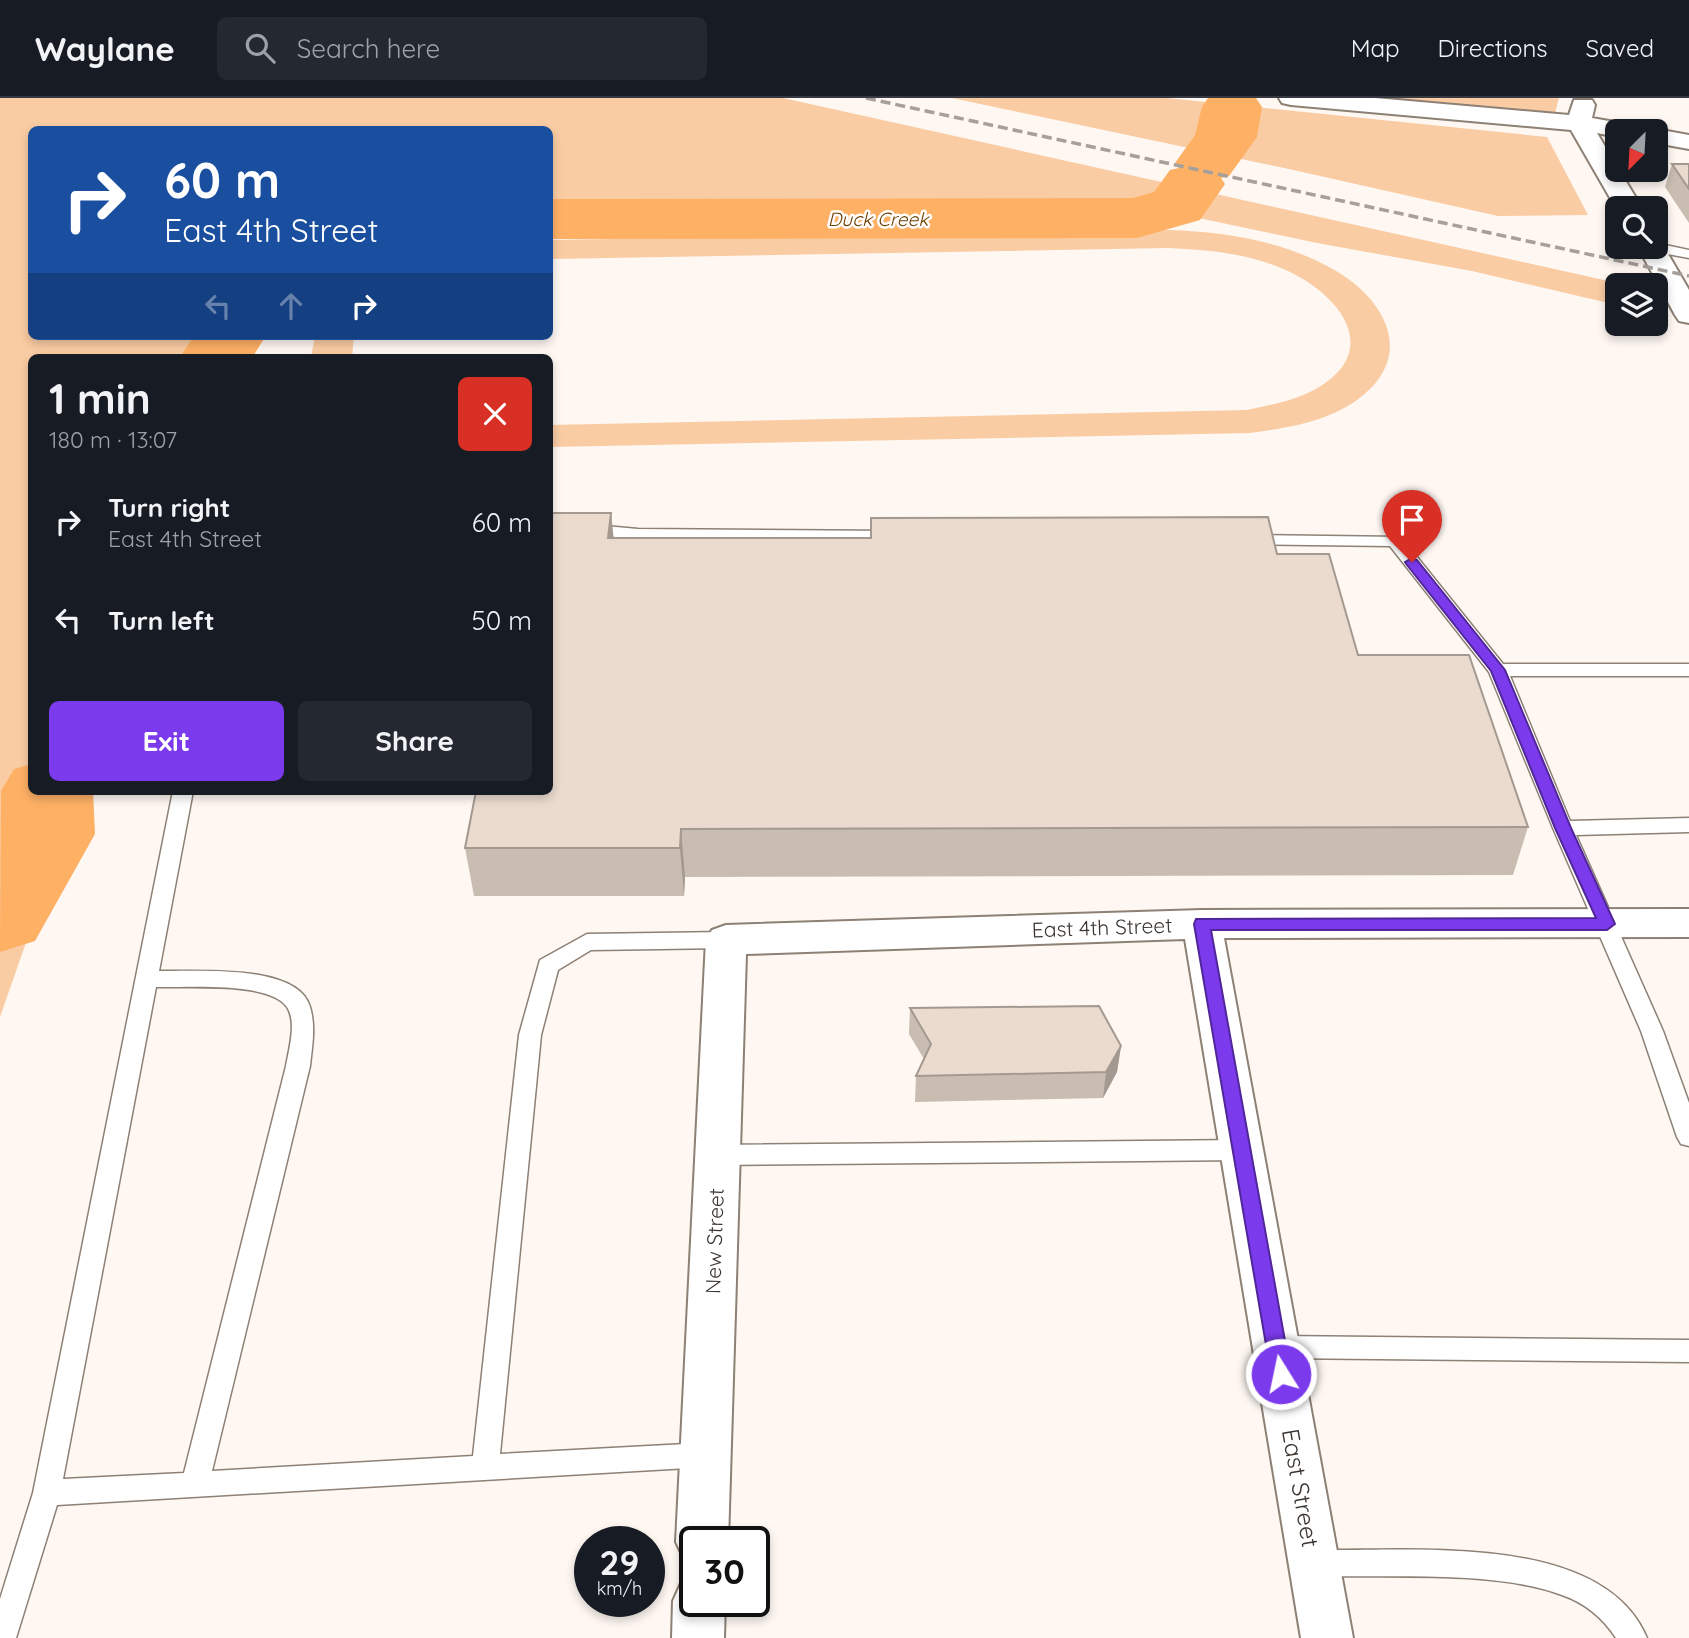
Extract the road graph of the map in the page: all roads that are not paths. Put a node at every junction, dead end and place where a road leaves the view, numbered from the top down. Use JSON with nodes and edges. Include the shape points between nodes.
{"nodes":[{"id":1,"x":1291,"y":98,"type":"edge"},
{"id":2,"x":1584,"y":98,"type":"edge"},
{"id":3,"x":1579,"y":123,"type":"junction"},
{"id":4,"x":1605,"y":127,"type":"edge"},
{"id":5,"x":1668,"y":138,"type":"edge"},
{"id":6,"x":1689,"y":142,"type":"edge"},
{"id":7,"x":1622,"y":196,"type":"edge"},
{"id":8,"x":1668,"y":250,"type":"edge"},
{"id":9,"x":1689,"y":254,"type":"edge"},
{"id":10,"x":1658,"y":259,"type":"edge"},
{"id":11,"x":1689,"y":315,"type":"edge"},
{"id":12,"x":553,"y":526,"type":"edge"},
{"id":13,"x":913,"y":536,"type":"edge"},
{"id":14,"x":1230,"y":539,"type":"edge"},
{"id":15,"x":1498,"y":670,"type":"junction"},
{"id":16,"x":1689,"y":670,"type":"edge"},
{"id":17,"x":182,"y":795,"type":"edge"},
{"id":18,"x":1684,"y":825,"type":"edge"},
{"id":19,"x":1563,"y":828,"type":"junction"},
{"id":20,"x":1689,"y":923,"type":"edge"},
{"id":21,"x":1202,"y":924,"type":"junction"},
{"id":22,"x":1607,"y":924,"type":"junction"},
{"id":23,"x":726,"y":940,"type":"junction"},
{"id":24,"x":145,"y":979,"type":"junction"},
{"id":25,"x":1689,"y":1137,"type":"edge"},
{"id":26,"x":1242,"y":1150,"type":"junction"},
{"id":27,"x":717,"y":1155,"type":"junction"},
{"id":28,"x":1276,"y":1347,"type":"junction"},
{"id":29,"x":1689,"y":1351,"type":"edge"},
{"id":30,"x":705,"y":1455,"type":"junction"},
{"id":31,"x":485,"y":1467,"type":"junction"},
{"id":32,"x":195,"y":1484,"type":"junction"},
{"id":33,"x":47,"y":1493,"type":"junction"},
{"id":34,"x":703,"y":1526,"type":"edge"},
{"id":35,"x":1315,"y":1563,"type":"junction"},
{"id":36,"x":699,"y":1617,"type":"edge"},
{"id":37,"x":2,"y":1638,"type":"edge"},
{"id":38,"x":698,"y":1638,"type":"edge"},
{"id":39,"x":1327,"y":1638,"type":"edge"},
{"id":40,"x":1633,"y":1638,"type":"edge"}],
"edges":[{"from":1,"to":3,"type":"street"},
{"from":2,"to":3,"type":"street"},
{"from":3,"to":4,"type":"street"},
{"from":3,"to":7,"type":"street"},
{"from":5,"to":6,"type":"street"},
{"from":8,"to":9,"type":"lane"},
{"from":10,"to":11,"type":"street"},
{"from":12,"to":13,"type":"lane","via":[[638,534]]},
{"from":14,"to":15,"type":"lane","via":[[1395,541]]},
{"from":15,"to":16,"type":"lane"},
{"from":15,"to":19,"type":"lane"},
{"from":17,"to":24,"type":"lane"},
{"from":18,"to":19,"type":"lane"},
{"from":19,"to":22,"type":"lane"},
{"from":20,"to":22,"type":"street","name":"East 4th Street"},
{"from":21,"to":22,"type":"street","name":"East 4th Street"},
{"from":21,"to":23,"type":"street","name":"East 4th Street"},
{"from":21,"to":26,"type":"street","name":"East Street"},
{"from":22,"to":25,"type":"lane","via":[[1652,1031]]},
{"from":23,"to":27,"type":"street","name":"New Street"},
{"from":23,"to":31,"type":"lane","via":[[587,942],[548,966],[530,1035]]},
{"from":24,"to":32,"type":"lane","via":[[245,981],[281,988],[299,1005],[303,1031]]},
{"from":24,"to":33,"type":"lane"},
{"from":26,"to":27,"type":"lane"},
{"from":26,"to":28,"type":"street","name":"East Street"},
{"from":27,"to":30,"type":"street","name":"New Street"},
{"from":28,"to":29,"type":"lane"},
{"from":28,"to":35,"type":"street","name":"East Street"},
{"from":30,"to":31,"type":"lane"},
{"from":30,"to":34,"type":"street","name":"New Street"},
{"from":31,"to":32,"type":"lane"},
{"from":32,"to":33,"type":"lane"},
{"from":33,"to":37,"type":"lane"},
{"from":35,"to":39,"type":"street","name":"East Street"},
{"from":35,"to":40,"type":"lane","via":[[1500,1566],[1549,1576],[1597,1598],[1625,1622]]},
{"from":36,"to":38,"type":"street"}]}
